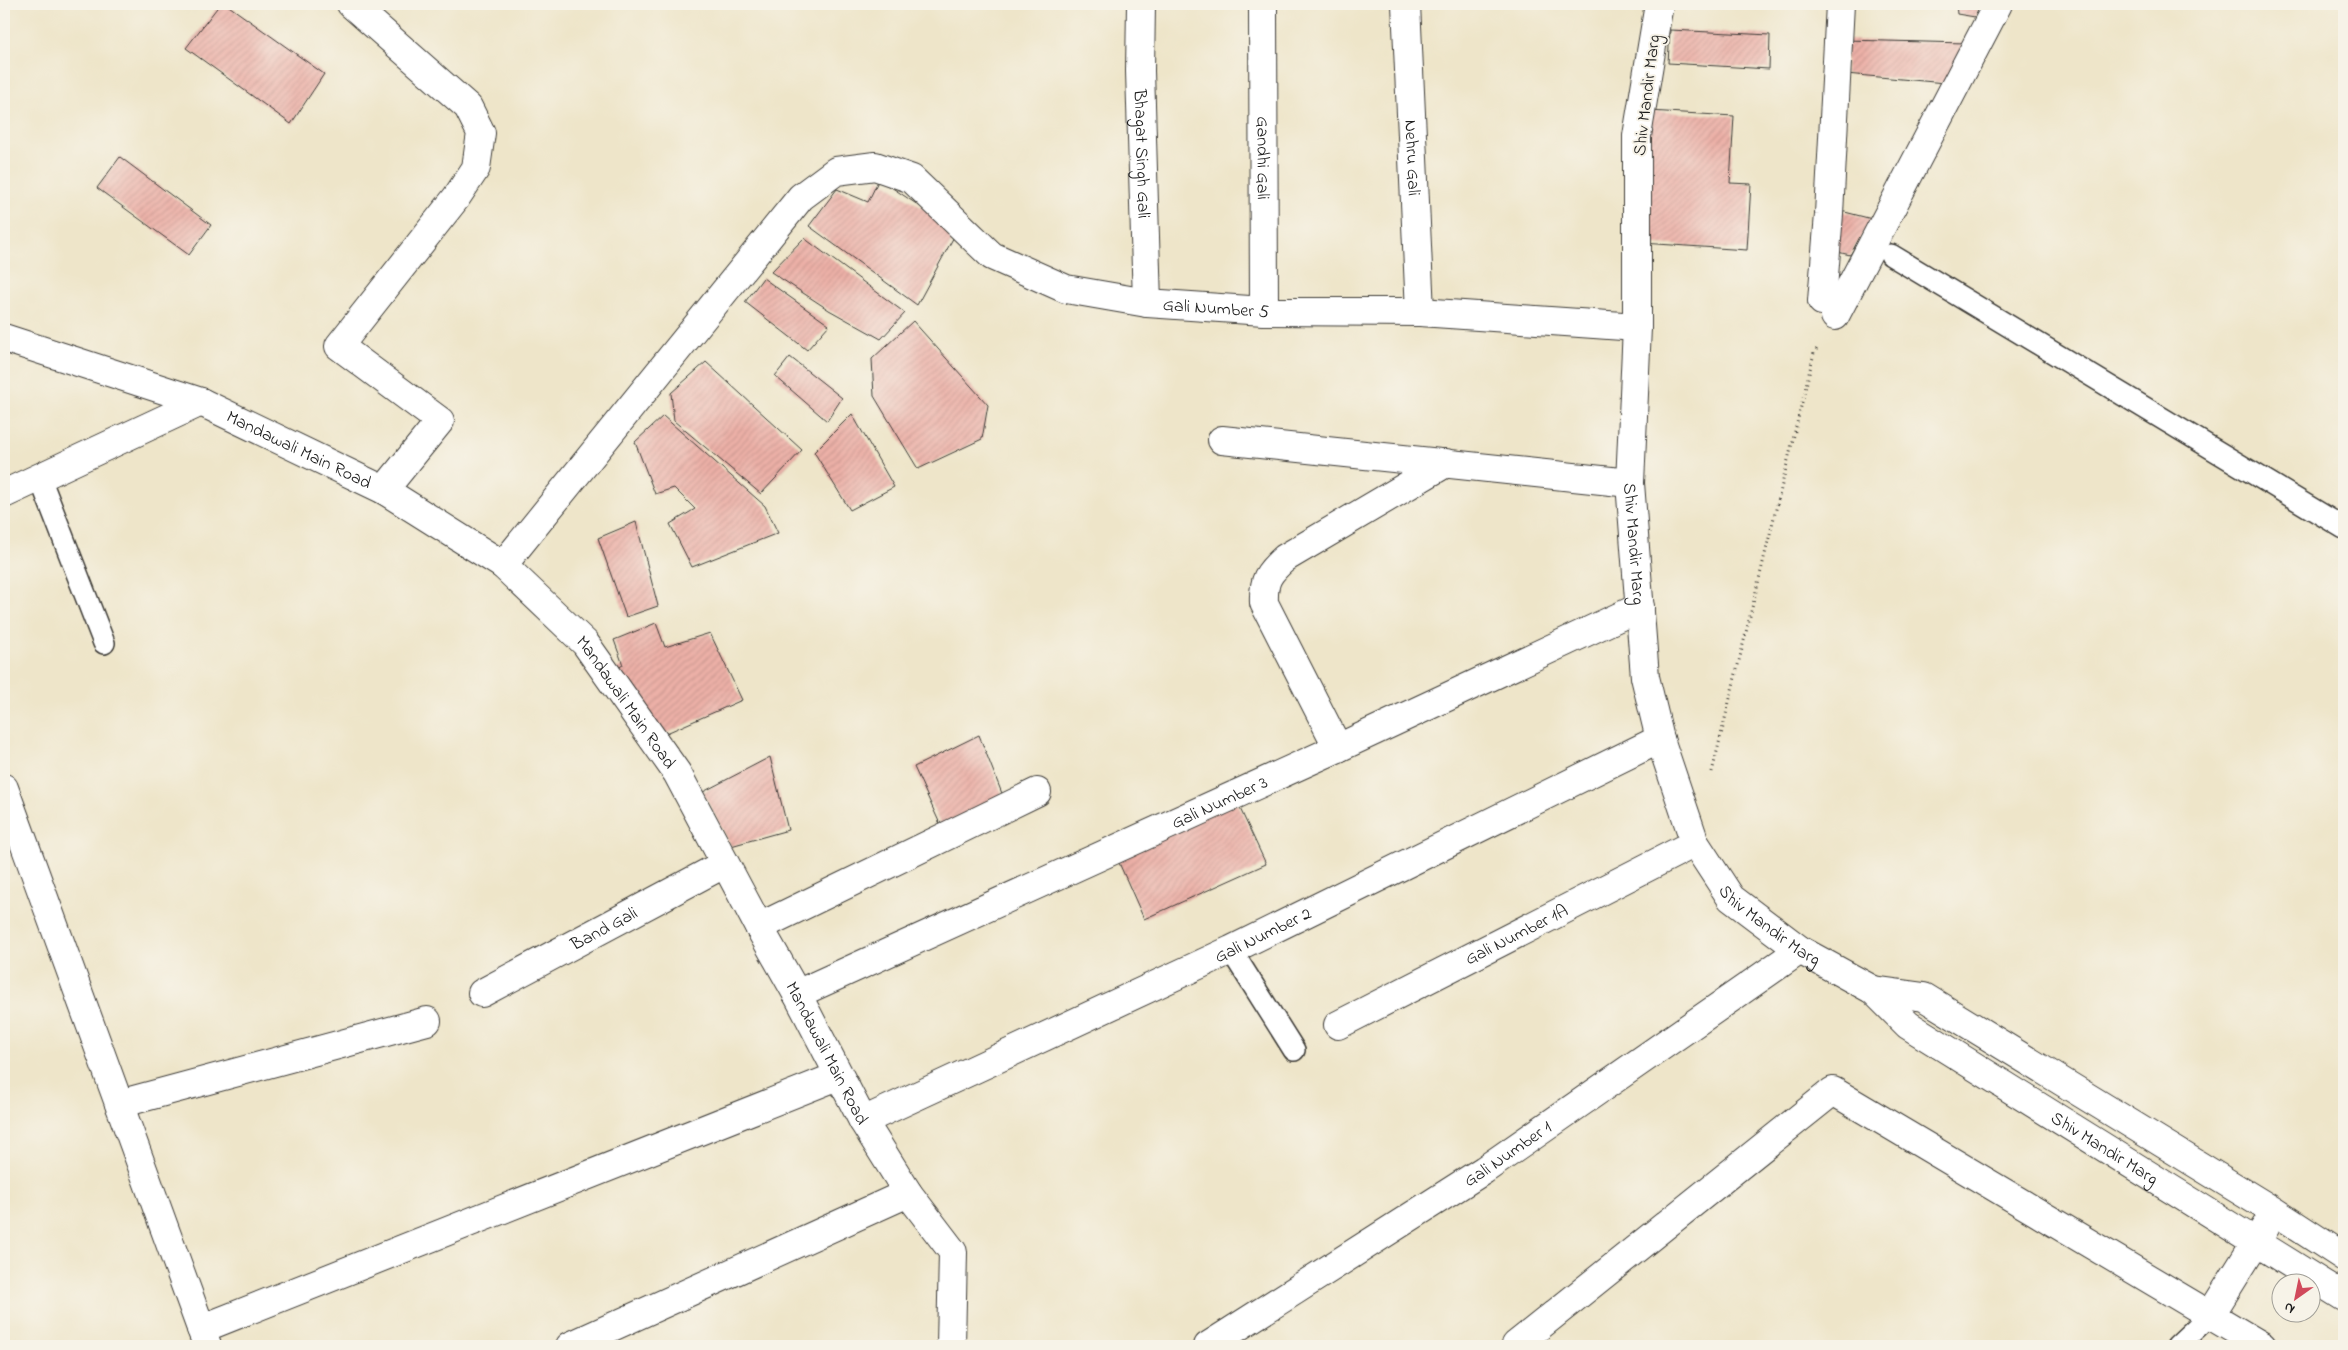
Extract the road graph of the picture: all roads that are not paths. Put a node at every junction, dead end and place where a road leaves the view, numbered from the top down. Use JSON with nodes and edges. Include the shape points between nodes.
{"nodes":[{"id":1,"x":351,"y":4,"type":"edge"},
{"id":2,"x":1141,"y":4,"type":"edge"},
{"id":3,"x":1263,"y":4,"type":"edge"},
{"id":4,"x":1406,"y":4,"type":"edge"},
{"id":5,"x":1659,"y":4,"type":"edge"},
{"id":6,"x":1840,"y":4,"type":"edge"},
{"id":7,"x":1998,"y":4,"type":"edge"},
{"id":8,"x":1891,"y":255,"type":"dead end"},
{"id":9,"x":1147,"y":303,"type":"junction"},
{"id":10,"x":1264,"y":311,"type":"junction"},
{"id":11,"x":1420,"y":312,"type":"junction"},
{"id":12,"x":1637,"y":327,"type":"junction"},
{"id":13,"x":4,"y":338,"type":"edge"},
{"id":14,"x":202,"y":402,"type":"junction"},
{"id":15,"x":1222,"y":440,"type":"dead end"},
{"id":16,"x":1446,"y":463,"type":"junction"},
{"id":17,"x":40,"y":478,"type":"junction"},
{"id":18,"x":1630,"y":483,"type":"junction"},
{"id":19,"x":384,"y":490,"type":"junction"},
{"id":20,"x":4,"y":494,"type":"edge"},
{"id":21,"x":2344,"y":528,"type":"edge"},
{"id":22,"x":503,"y":565,"type":"junction"},
{"id":23,"x":1640,"y":607,"type":"junction"},
{"id":24,"x":104,"y":643,"type":"dead end"},
{"id":25,"x":1660,"y":739,"type":"junction"},
{"id":26,"x":1338,"y":748,"type":"junction"},
{"id":27,"x":4,"y":788,"type":"edge"},
{"id":28,"x":1037,"y":792,"type":"dead end"},
{"id":29,"x":1694,"y":843,"type":"junction"},
{"id":30,"x":724,"y":864,"type":"junction"},
{"id":31,"x":758,"y":927,"type":"junction"},
{"id":32,"x":1231,"y":950,"type":"junction"},
{"id":33,"x":1800,"y":950,"type":"junction"},
{"id":34,"x":1872,"y":990,"type":"junction"},
{"id":35,"x":482,"y":993,"type":"dead end"},
{"id":36,"x":797,"y":994,"type":"junction"},
{"id":37,"x":428,"y":1021,"type":"dead end"},
{"id":38,"x":1338,"y":1025,"type":"dead end"},
{"id":39,"x":1294,"y":1050,"type":"dead end"},
{"id":40,"x":838,"y":1076,"type":"junction"},
{"id":41,"x":119,"y":1104,"type":"junction"},
{"id":42,"x":862,"y":1122,"type":"junction"},
{"id":43,"x":908,"y":1192,"type":"junction"},
{"id":44,"x":2275,"y":1212,"type":"junction"},
{"id":45,"x":2256,"y":1241,"type":"junction"},
{"id":46,"x":2344,"y":1257,"type":"edge"},
{"id":47,"x":2344,"y":1297,"type":"edge"},
{"id":48,"x":2211,"y":1314,"type":"junction"},
{"id":49,"x":204,"y":1337,"type":"edge"},
{"id":50,"x":570,"y":1346,"type":"edge"},
{"id":51,"x":951,"y":1346,"type":"edge"},
{"id":52,"x":1208,"y":1346,"type":"edge"},
{"id":53,"x":1518,"y":1346,"type":"edge"},
{"id":54,"x":2177,"y":1346,"type":"edge"},
{"id":55,"x":2262,"y":1346,"type":"edge"}],
"edges":[{"from":1,"to":19,"type":"street","via":[[468,107],[481,133],[476,168],[456,198],[339,346],[440,421]]},
{"from":2,"to":9,"type":"street","name":"Bhagat Singh Gali"},
{"from":3,"to":10,"type":"street","name":"Gandhi Gali"},
{"from":4,"to":11,"type":"street","name":"Nehru Gali"},
{"from":5,"to":12,"type":"street","name":"Shiv Mandir Marg","via":[[1638,136]]},
{"from":6,"to":7,"type":"street","via":[[1829,214],[1828,308]]},
{"from":8,"to":21,"type":"lane"},
{"from":9,"to":10,"type":"street","name":"Gali Number 5"},
{"from":9,"to":22,"type":"street","name":"Gali Number 5","via":[[1066,290],[992,256],[912,179],[875,166],[836,171],[801,197]]},
{"from":10,"to":11,"type":"street","name":"Gali Number 5"},
{"from":11,"to":12,"type":"street","name":"Gali Number 5"},
{"from":12,"to":18,"type":"street","name":"Shiv Mandir Marg"},
{"from":13,"to":14,"type":"street","name":"Mandawali Main Road"},
{"from":14,"to":17,"type":"street"},
{"from":14,"to":19,"type":"street","name":"Mandawali Main Road"},
{"from":15,"to":16,"type":"street"},
{"from":16,"to":18,"type":"street"},
{"from":16,"to":26,"type":"street","via":[[1285,558],[1273,568],[1263,585],[1264,603]]},
{"from":17,"to":20,"type":"street"},
{"from":17,"to":24,"type":"lane"},
{"from":18,"to":23,"type":"street","name":"Shiv Mandir Marg"},
{"from":19,"to":22,"type":"street","name":"Mandawali Main Road"},
{"from":22,"to":30,"type":"street","name":"Mandawali Main Road","via":[[585,643],[677,773]]},
{"from":23,"to":25,"type":"street","name":"Shiv Mandir Marg","via":[[1645,677]]},
{"from":23,"to":26,"type":"street","name":"Gali Number 3"},
{"from":25,"to":29,"type":"street","name":"Shiv Mandir Marg"},
{"from":25,"to":32,"type":"street","name":"Gali Number 2"},
{"from":26,"to":36,"type":"street","name":"Gali Number 3"},
{"from":27,"to":41,"type":"street"},
{"from":28,"to":31,"type":"street"},
{"from":29,"to":33,"type":"street","name":"Shiv Mandir Marg","via":[[1731,898]]},
{"from":29,"to":38,"type":"street","name":"Gali Number 1A"},
{"from":30,"to":31,"type":"street","name":"Mandawali Main Road"},
{"from":30,"to":35,"type":"street","name":"Band Gali"},
{"from":31,"to":36,"type":"street","name":"Mandawali Main Road"},
{"from":32,"to":39,"type":"lane"},
{"from":32,"to":42,"type":"street","name":"Gali Number 2"},
{"from":33,"to":34,"type":"street","name":"Shiv Mandir Marg"},
{"from":33,"to":52,"type":"street","name":"Gali Number 1","via":[[1484,1170]]},
{"from":34,"to":44,"type":"street","name":"Shiv Mandir Marg","via":[[1924,997]]},
{"from":34,"to":45,"type":"street","name":"Shiv Mandir Marg","via":[[1908,1025]]},
{"from":36,"to":40,"type":"street","name":"Mandawali Main Road"},
{"from":37,"to":41,"type":"street"},
{"from":40,"to":42,"type":"street","name":"Mandawali Main Road"},
{"from":40,"to":49,"type":"street"},
{"from":41,"to":49,"type":"street"},
{"from":42,"to":43,"type":"street","name":"Mandawali Main Road"},
{"from":43,"to":50,"type":"street"},
{"from":43,"to":51,"type":"street","name":"Mandawali Main Road","via":[[953,1252]]},
{"from":44,"to":45,"type":"street"},
{"from":44,"to":46,"type":"street","name":"Shiv Mandir Marg"},
{"from":45,"to":47,"type":"street","name":"Shiv Mandir Marg"},
{"from":45,"to":48,"type":"street"},
{"from":48,"to":53,"type":"street","via":[[1833,1091]]},
{"from":48,"to":54,"type":"lane"},
{"from":48,"to":55,"type":"street"}]}
